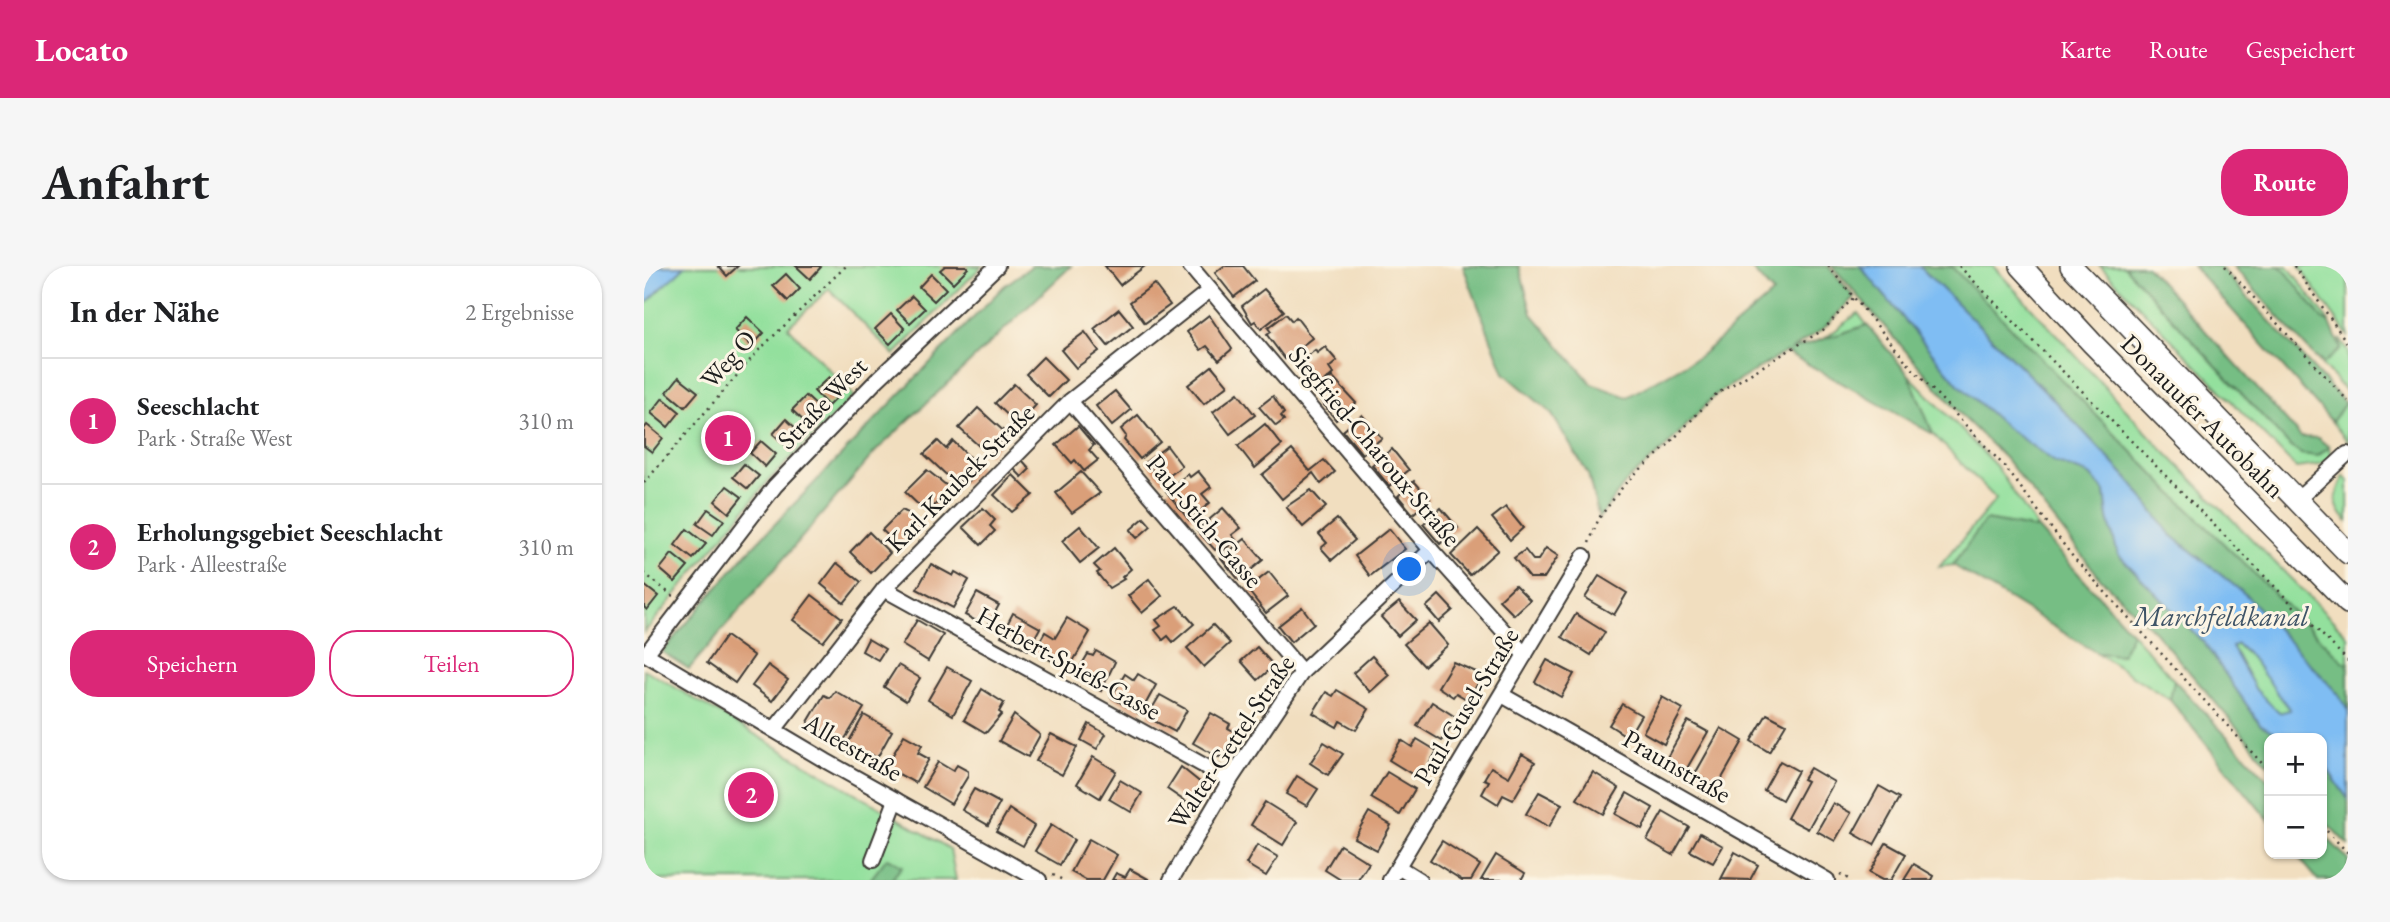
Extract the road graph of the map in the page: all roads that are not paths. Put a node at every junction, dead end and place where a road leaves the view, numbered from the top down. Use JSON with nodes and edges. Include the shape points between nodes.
{"nodes":[{"id":1,"x":997,"y":266,"type":"edge"},
{"id":2,"x":1190,"y":266,"type":"edge"},
{"id":3,"x":2021,"y":266,"type":"edge"},
{"id":4,"x":2071,"y":266,"type":"edge"},
{"id":5,"x":1210,"y":290,"type":"junction"},
{"id":6,"x":1070,"y":401,"type":"junction"},
{"id":7,"x":2347,"y":454,"type":"edge"},
{"id":8,"x":2296,"y":502,"type":"junction"},
{"id":9,"x":1431,"y":550,"type":"junction"},
{"id":10,"x":2348,"y":553,"type":"edge"},
{"id":11,"x":1584,"y":556,"type":"road end"},
{"id":12,"x":884,"y":589,"type":"junction"},
{"id":13,"x":2348,"y":603,"type":"edge"},
{"id":14,"x":645,"y":653,"type":"edge"},
{"id":15,"x":1525,"y":655,"type":"junction"},
{"id":16,"x":1302,"y":672,"type":"junction"},
{"id":17,"x":1502,"y":695,"type":"junction"},
{"id":18,"x":774,"y":730,"type":"junction"},
{"id":19,"x":1230,"y":780,"type":"junction"},
{"id":20,"x":896,"y":800,"type":"junction"},
{"id":21,"x":873,"y":860,"type":"dead end"},
{"id":22,"x":1394,"y":874,"type":"edge"},
{"id":23,"x":1039,"y":880,"type":"edge"},
{"id":24,"x":1171,"y":880,"type":"edge"},
{"id":25,"x":1419,"y":880,"type":"edge"},
{"id":26,"x":1827,"y":880,"type":"edge"}],
"edges":[{"from":1,"to":14,"type":"street","name":"Straße West","via":[[775,486]]},
{"from":2,"to":5,"type":"street","name":"Siegfried-Charoux-Straße"},
{"from":3,"to":13,"type":"highway","name":"Donauufer Autobahn"},
{"from":4,"to":8,"type":"highway","name":"Donauufer Autobahn"},
{"from":5,"to":6,"type":"street","name":"Karl-Kaubek-Straße"},
{"from":5,"to":9,"type":"street","name":"Siegfried-Charoux-Straße"},
{"from":6,"to":12,"type":"street","name":"Karl-Kaubek-Straße"},
{"from":6,"to":16,"type":"street","name":"Paul-Stich-Gasse"},
{"from":7,"to":8,"type":"street"},
{"from":8,"to":10,"type":"highway","name":"Donauufer Autobahn"},
{"from":9,"to":15,"type":"street","name":"Siegfried-Charoux-Straße"},
{"from":9,"to":16,"type":"street","name":"Walter-Gettel-Straße"},
{"from":11,"to":15,"type":"street","name":"Paul-Gusel-Straße"},
{"from":12,"to":18,"type":"street","name":"Karl-Kaubek-Straße"},
{"from":12,"to":19,"type":"street","name":"Herbert-Spieß-Gasse"},
{"from":14,"to":18,"type":"street","name":"Alleestraße"},
{"from":15,"to":17,"type":"street","name":"Paul-Gusel-Straße"},
{"from":16,"to":19,"type":"street","name":"Walter-Gettel-Straße"},
{"from":17,"to":22,"type":"street","name":"Paul-Gusel-Straße"},
{"from":17,"to":26,"type":"street","name":"Praunstraße"},
{"from":18,"to":20,"type":"street","name":"Alleestraße"},
{"from":19,"to":24,"type":"street","name":"Walter-Gettel-Straße"},
{"from":20,"to":21,"type":"street"},
{"from":20,"to":23,"type":"street","name":"Alleestraße"},
{"from":22,"to":25,"type":"street"}]}
